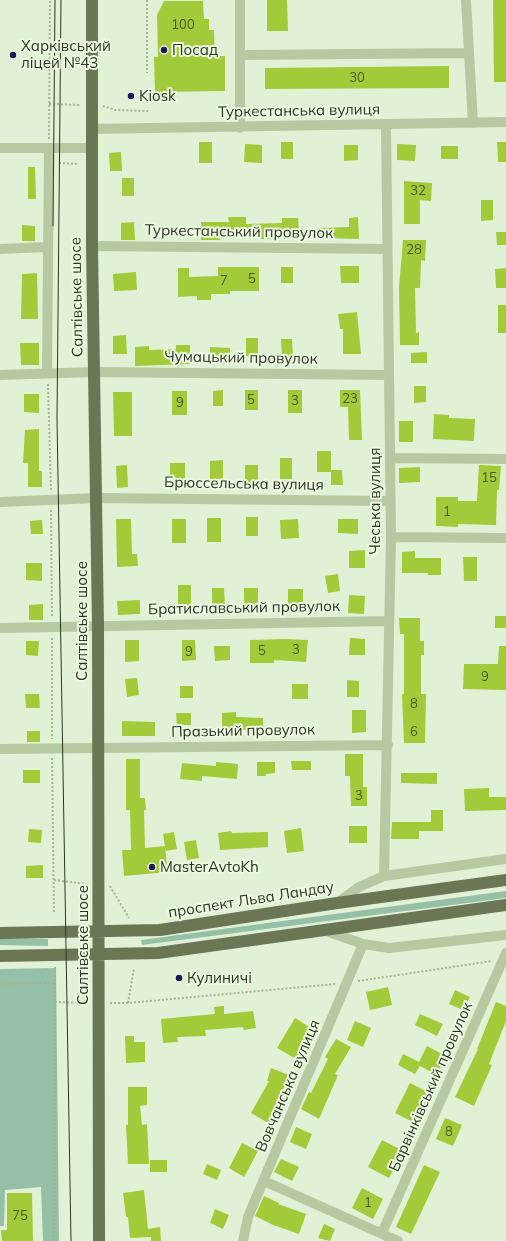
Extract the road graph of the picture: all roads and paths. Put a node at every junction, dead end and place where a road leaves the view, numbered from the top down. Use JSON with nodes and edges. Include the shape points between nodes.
{"nodes":[{"id":1,"x":50,"y":0,"type":"edge"},
{"id":2,"x":92,"y":0,"type":"edge"},
{"id":3,"x":147,"y":0,"type":"edge"},
{"id":4,"x":240,"y":0,"type":"edge"},
{"id":5,"x":466,"y":0,"type":"edge"},
{"id":6,"x":469,"y":53,"type":"junction"},
{"id":7,"x":240,"y":56,"type":"junction"},
{"id":8,"x":147,"y":73,"type":"dead end"},
{"id":9,"x":49,"y":104,"type":"junction"},
{"id":10,"x":80,"y":105,"type":"dead end"},
{"id":11,"x":102,"y":106,"type":"dead end"},
{"id":12,"x":148,"y":110,"type":"dead end"},
{"id":13,"x":506,"y":122,"type":"edge"},
{"id":14,"x":473,"y":123,"type":"junction"},
{"id":15,"x":386,"y":125,"type":"junction"},
{"id":16,"x":240,"y":128,"type":"junction"},
{"id":17,"x":92,"y":129,"type":"junction"},
{"id":18,"x":0,"y":148,"type":"edge"},
{"id":19,"x":49,"y":148,"type":"junction"},
{"id":20,"x":92,"y":148,"type":"junction"},
{"id":21,"x":48,"y":162,"type":"junction"},
{"id":22,"x":79,"y":164,"type":"dead end"},
{"id":23,"x":92,"y":246,"type":"junction"},
{"id":24,"x":47,"y":247,"type":"junction"},
{"id":25,"x":0,"y":249,"type":"edge"},
{"id":26,"x":386,"y":249,"type":"junction"},
{"id":27,"x":94,"y":372,"type":"junction"},
{"id":28,"x":47,"y":373,"type":"junction"},
{"id":29,"x":0,"y":375,"type":"edge"},
{"id":30,"x":388,"y":375,"type":"junction"},
{"id":31,"x":390,"y":458,"type":"junction"},
{"id":32,"x":506,"y":458,"type":"edge"},
{"id":33,"x":97,"y":498,"type":"junction"},
{"id":34,"x":51,"y":500,"type":"junction"},
{"id":35,"x":390,"y":501,"type":"junction"},
{"id":36,"x":0,"y":502,"type":"edge"},
{"id":37,"x":391,"y":537,"type":"junction"},
{"id":38,"x":506,"y":538,"type":"edge"},
{"id":39,"x":389,"y":621,"type":"junction"},
{"id":40,"x":98,"y":625,"type":"junction"},
{"id":41,"x":52,"y":626,"type":"junction"},
{"id":42,"x":0,"y":628,"type":"edge"},
{"id":43,"x":388,"y":745,"type":"junction"},
{"id":44,"x":52,"y":748,"type":"junction"},
{"id":45,"x":99,"y":748,"type":"junction"},
{"id":46,"x":0,"y":749,"type":"edge"},
{"id":47,"x":506,"y":858,"type":"edge"},
{"id":48,"x":384,"y":876,"type":"junction"},
{"id":49,"x":54,"y":880,"type":"junction"},
{"id":50,"x":506,"y":880,"type":"edge"},
{"id":51,"x":87,"y":884,"type":"dead end"},
{"id":52,"x":110,"y":885,"type":"dead end"},
{"id":53,"x":337,"y":903,"type":"junction"},
{"id":54,"x":506,"y":905,"type":"edge"},
{"id":55,"x":54,"y":914,"type":"dead end"},
{"id":56,"x":129,"y":918,"type":"dead end"},
{"id":57,"x":326,"y":931,"type":"junction"},
{"id":58,"x":0,"y":933,"type":"edge"},
{"id":59,"x":99,"y":933,"type":"junction"},
{"id":60,"x":506,"y":935,"type":"edge"},
{"id":61,"x":363,"y":944,"type":"junction"},
{"id":62,"x":99,"y":955,"type":"junction"},
{"id":63,"x":0,"y":956,"type":"edge"},
{"id":64,"x":505,"y":956,"type":"edge"},
{"id":65,"x":55,"y":964,"type":"dead end"},
{"id":66,"x":134,"y":968,"type":"dead end"},
{"id":67,"x":55,"y":983,"type":"junction"},
{"id":68,"x":347,"y":983,"type":"junction"},
{"id":69,"x":0,"y":984,"type":"edge"},
{"id":70,"x":55,"y":1002,"type":"junction"},
{"id":71,"x":88,"y":1003,"type":"dead end"},
{"id":72,"x":110,"y":1003,"type":"dead end"},
{"id":73,"x":128,"y":1003,"type":"junction"},
{"id":74,"x":264,"y":1181,"type":"junction"},
{"id":75,"x":382,"y":1233,"type":"junction"},
{"id":76,"x":54,"y":1241,"type":"edge"},
{"id":77,"x":99,"y":1241,"type":"edge"},
{"id":78,"x":243,"y":1241,"type":"edge"},
{"id":79,"x":398,"y":1241,"type":"edge"}],
"edges":[{"from":1,"to":9,"type":"path"},
{"from":2,"to":17,"type":"main road","name":"Салтівське шосе"},
{"from":3,"to":8,"type":"path"},
{"from":4,"to":7,"type":"street"},
{"from":5,"to":6,"type":"street"},
{"from":6,"to":7,"type":"street"},
{"from":6,"to":14,"type":"street"},
{"from":7,"to":16,"type":"street"},
{"from":9,"to":10,"type":"path"},
{"from":9,"to":19,"type":"path"},
{"from":11,"to":12,"type":"path","via":[[115,110]]},
{"from":13,"to":14,"type":"street","name":"Туркестанська вулиця"},
{"from":14,"to":15,"type":"street","name":"Туркестанська вулиця"},
{"from":15,"to":16,"type":"street","name":"Туркестанська вулиця"},
{"from":15,"to":26,"type":"street","name":"Чеська вулиця"},
{"from":16,"to":17,"type":"street","name":"Туркестанська вулиця"},
{"from":17,"to":20,"type":"main road","name":"Салтівське шосе"},
{"from":18,"to":19,"type":"street"},
{"from":19,"to":20,"type":"street"},
{"from":19,"to":21,"type":"street"},
{"from":20,"to":23,"type":"main road","name":"Салтівське шосе"},
{"from":21,"to":22,"type":"path"},
{"from":21,"to":24,"type":"street"},
{"from":23,"to":26,"type":"street","name":"Туркестанський провулок"},
{"from":23,"to":27,"type":"main road","name":"Салтівське шосе"},
{"from":24,"to":25,"type":"street"},
{"from":24,"to":28,"type":"street"},
{"from":26,"to":30,"type":"street","name":"Чеська вулиця"},
{"from":27,"to":28,"type":"street","name":"Чумацький провулок"},
{"from":27,"to":30,"type":"street","name":"Чумацький провулок"},
{"from":27,"to":33,"type":"main road","name":"Салтівське шосе"},
{"from":28,"to":29,"type":"street","name":"Чумацький провулок"},
{"from":28,"to":34,"type":"path"},
{"from":30,"to":31,"type":"street","name":"Чеська вулиця"},
{"from":31,"to":32,"type":"street"},
{"from":31,"to":35,"type":"street","name":"Чеська вулиця"},
{"from":33,"to":34,"type":"street","name":"Брюссельська вулиця"},
{"from":33,"to":35,"type":"street","name":"Брюссельська вулиця"},
{"from":33,"to":40,"type":"main road","name":"Салтівське шосе"},
{"from":34,"to":36,"type":"street","name":"Брюссельська вулиця"},
{"from":34,"to":41,"type":"path"},
{"from":35,"to":37,"type":"street","name":"Чеська вулиця"},
{"from":37,"to":38,"type":"street"},
{"from":37,"to":39,"type":"street","name":"Чеська вулиця"},
{"from":39,"to":40,"type":"street","name":"Братиславський провулок"},
{"from":39,"to":43,"type":"street","name":"Чеська вулиця"},
{"from":40,"to":41,"type":"street","name":"Братиславський провулок"},
{"from":40,"to":45,"type":"main road","name":"Салтівське шосе"},
{"from":41,"to":42,"type":"street","name":"Братиславський провулок"},
{"from":41,"to":44,"type":"path"},
{"from":43,"to":45,"type":"street","name":"Празький провулок"},
{"from":43,"to":48,"type":"street","name":"Чеська вулиця"},
{"from":44,"to":45,"type":"street","name":"Празький провулок"},
{"from":44,"to":46,"type":"street","name":"Празький провулок"},
{"from":44,"to":49,"type":"path"},
{"from":45,"to":59,"type":"main road","name":"Салтівське шосе"},
{"from":47,"to":48,"type":"street"},
{"from":48,"to":53,"type":"street","via":[[359,887]]},
{"from":49,"to":51,"type":"path"},
{"from":49,"to":55,"type":"path"},
{"from":50,"to":53,"type":"main road","name":"проспект Льва Ландау"},
{"from":52,"to":56,"type":"path"},
{"from":53,"to":59,"type":"main road","name":"проспект Льва Ландау","via":[[160,930]]},
{"from":54,"to":57,"type":"main road"},
{"from":57,"to":61,"type":"street"},
{"from":57,"to":62,"type":"main road","via":[[158,953]]},
{"from":58,"to":59,"type":"main road","name":"проспект Льва Ландау"},
{"from":59,"to":62,"type":"main road","name":"Салтівське шосе"},
{"from":60,"to":61,"type":"street","via":[[389,948]]},
{"from":61,"to":68,"type":"street","name":"Вовчанська вулиця"},
{"from":62,"to":63,"type":"main road"},
{"from":62,"to":77,"type":"main road","name":"Салтівське шосе"},
{"from":64,"to":68,"type":"path"},
{"from":64,"to":75,"type":"street","name":"Барвінківський провулок"},
{"from":65,"to":67,"type":"path"},
{"from":66,"to":73,"type":"path"},
{"from":67,"to":69,"type":"path"},
{"from":67,"to":70,"type":"path"},
{"from":68,"to":73,"type":"path"},
{"from":68,"to":74,"type":"street","name":"Вовчанська вулиця"},
{"from":70,"to":71,"type":"path"},
{"from":70,"to":76,"type":"path"},
{"from":72,"to":73,"type":"path"},
{"from":74,"to":75,"type":"street"},
{"from":74,"to":78,"type":"street","name":"Вовчанська вулиця","via":[[248,1217]]},
{"from":75,"to":79,"type":"street"}]}
